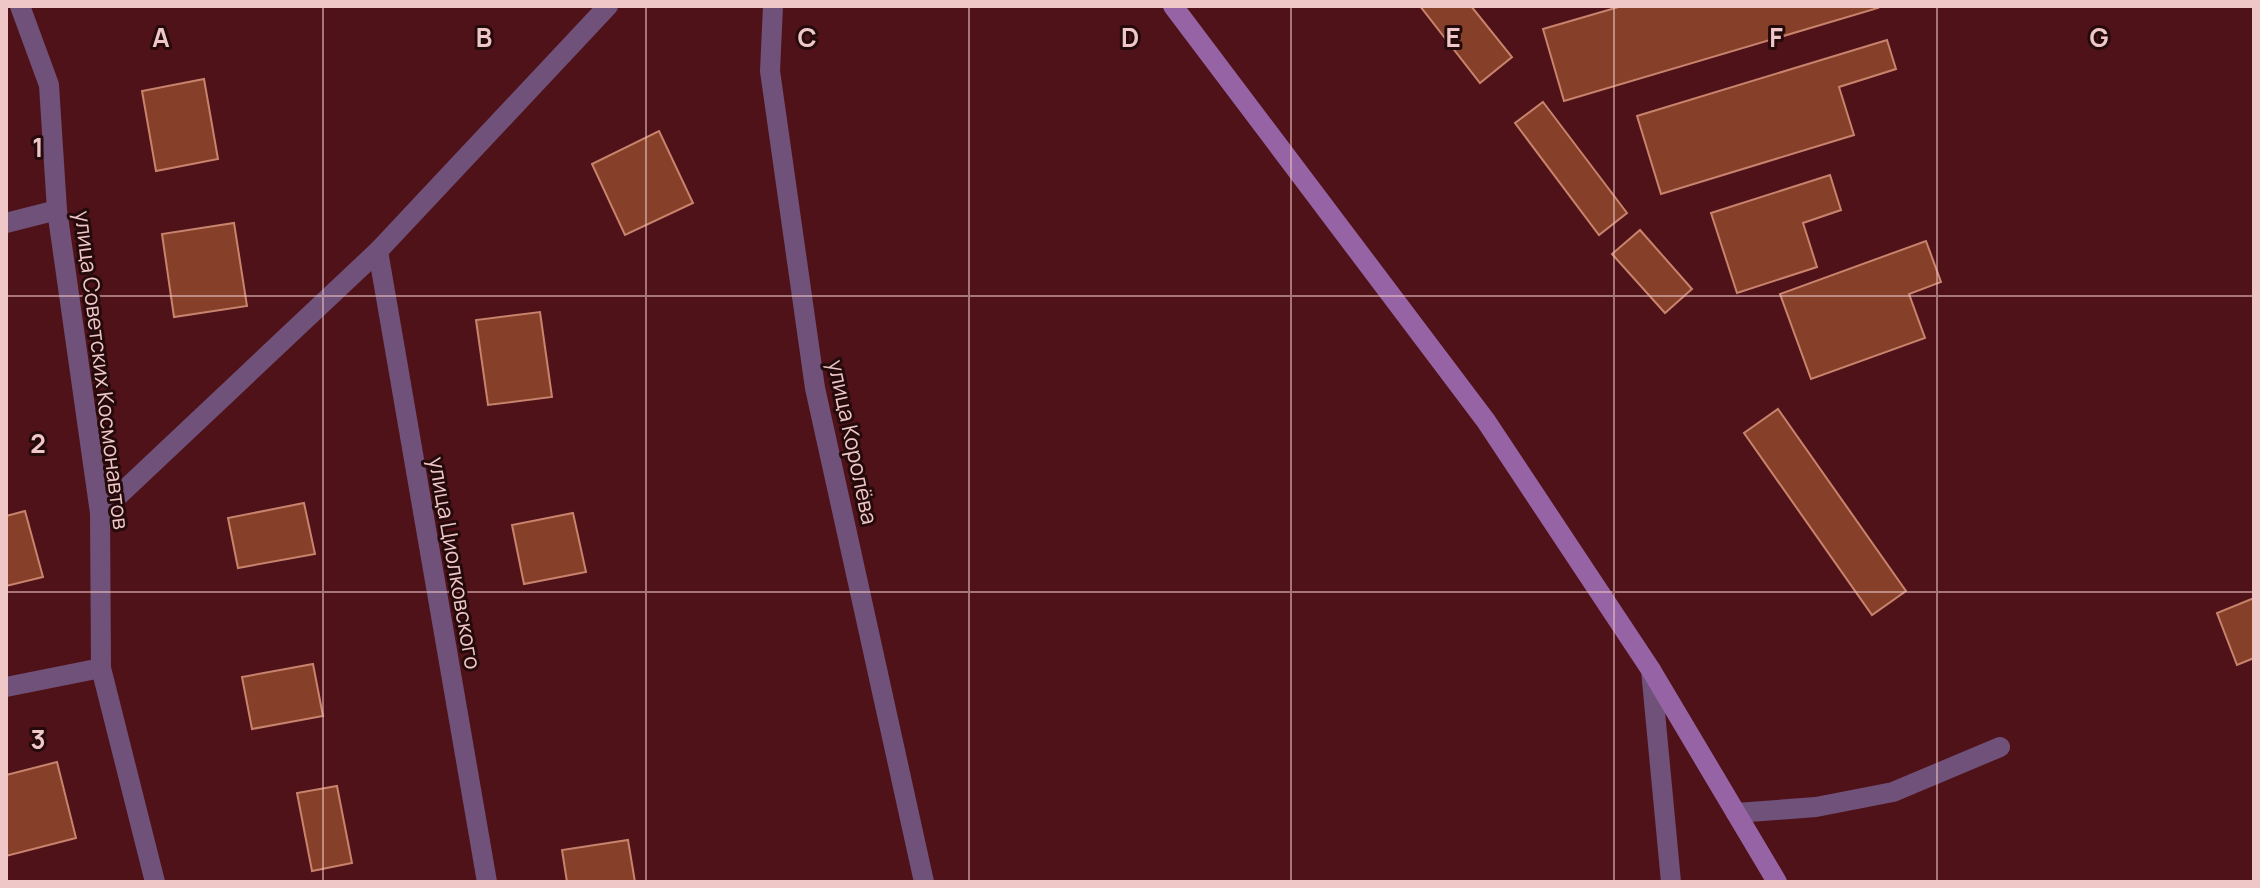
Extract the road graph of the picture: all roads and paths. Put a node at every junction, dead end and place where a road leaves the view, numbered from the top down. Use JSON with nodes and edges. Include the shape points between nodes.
{"nodes":[{"id":1,"x":20,"y":6,"type":"edge"},
{"id":2,"x":608,"y":6,"type":"edge"},
{"id":3,"x":773,"y":6,"type":"edge"},
{"id":4,"x":1173,"y":6,"type":"edge"},
{"id":5,"x":57,"y":210,"type":"junction"},
{"id":6,"x":6,"y":223,"type":"edge"},
{"id":7,"x":378,"y":251,"type":"junction"},
{"id":8,"x":100,"y":513,"type":"junction"},
{"id":9,"x":101,"y":668,"type":"junction"},
{"id":10,"x":1651,"y":670,"type":"junction"},
{"id":11,"x":6,"y":687,"type":"edge"},
{"id":12,"x":2000,"y":747,"type":"dead end"},
{"id":13,"x":1736,"y":813,"type":"junction"},
{"id":14,"x":155,"y":882,"type":"edge"},
{"id":15,"x":487,"y":882,"type":"edge"},
{"id":16,"x":924,"y":882,"type":"edge"},
{"id":17,"x":1671,"y":882,"type":"edge"},
{"id":18,"x":1777,"y":882,"type":"edge"}],
"edges":[{"from":1,"to":5,"type":"street","name":"улица Советских Космонавтов","via":[[49,85]]},
{"from":2,"to":7,"type":"street"},
{"from":3,"to":16,"type":"street","name":"улица Королёва","via":[[770,71],[815,388]]},
{"from":4,"to":10,"type":"main road","via":[[1486,421]]},
{"from":5,"to":6,"type":"street"},
{"from":5,"to":8,"type":"street","name":"улица Советских Космонавтов"},
{"from":7,"to":8,"type":"street"},
{"from":7,"to":15,"type":"street","name":"улица Циолковского"},
{"from":8,"to":9,"type":"street","name":"улица Советских Космонавтов"},
{"from":9,"to":11,"type":"street"},
{"from":9,"to":14,"type":"street","name":"улица Советских Космонавтов"},
{"from":10,"to":13,"type":"main road"},
{"from":10,"to":17,"type":"street"},
{"from":12,"to":13,"type":"street","via":[[1893,792],[1816,807]]},
{"from":13,"to":18,"type":"main road"}]}
